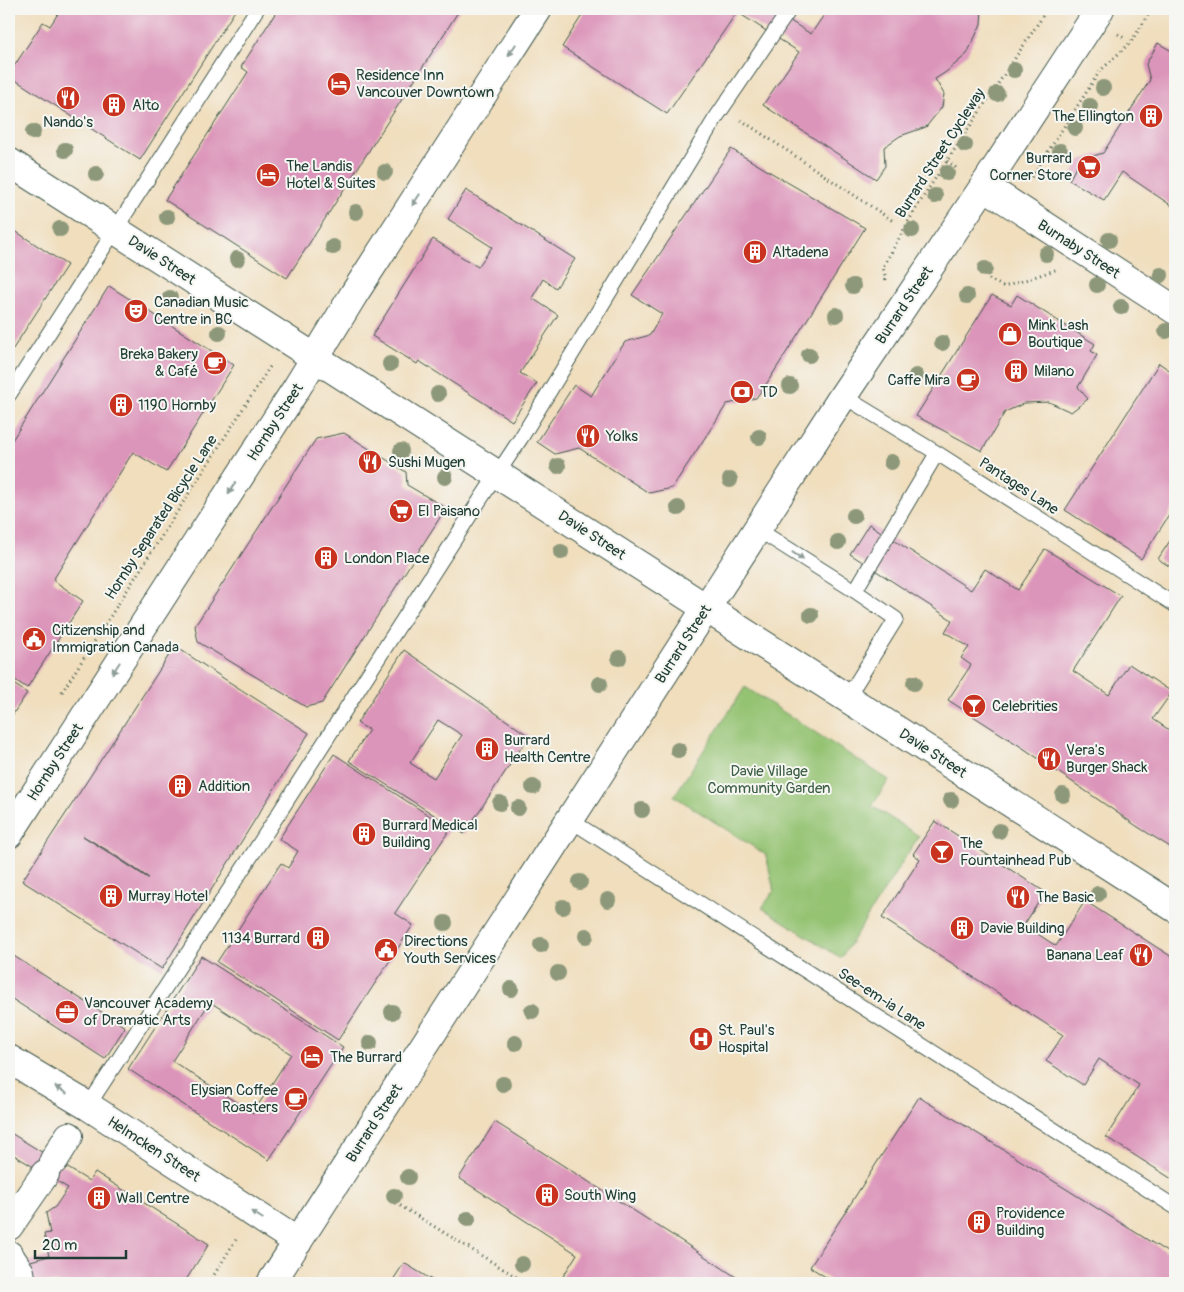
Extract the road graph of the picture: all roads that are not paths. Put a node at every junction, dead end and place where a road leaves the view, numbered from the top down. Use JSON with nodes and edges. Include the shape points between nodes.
{"nodes":[{"id":1,"x":257,"y":9,"type":"edge"},
{"id":2,"x":538,"y":9,"type":"edge"},
{"id":3,"x":790,"y":9,"type":"edge"},
{"id":4,"x":1100,"y":9,"type":"edge"},
{"id":5,"x":9,"y":162,"type":"edge"},
{"id":6,"x":984,"y":186,"type":"junction"},
{"id":7,"x":115,"y":230,"type":"junction"},
{"id":8,"x":1175,"y":310,"type":"edge"},
{"id":9,"x":316,"y":358,"type":"junction"},
{"id":10,"x":9,"y":396,"type":"edge"},
{"id":11,"x":843,"y":396,"type":"junction"},
{"id":12,"x":937,"y":453,"type":"junction"},
{"id":13,"x":498,"y":474,"type":"junction"},
{"id":14,"x":757,"y":530,"type":"junction"},
{"id":15,"x":855,"y":591,"type":"junction"},
{"id":16,"x":1175,"y":605,"type":"edge"},
{"id":17,"x":707,"y":608,"type":"junction"},
{"id":18,"x":847,"y":698,"type":"junction"},
{"id":19,"x":570,"y":820,"type":"junction"},
{"id":20,"x":9,"y":834,"type":"edge"},
{"id":21,"x":1175,"y":908,"type":"edge"},
{"id":22,"x":9,"y":1059,"type":"edge"},
{"id":23,"x":88,"y":1106,"type":"junction"},
{"id":24,"x":69,"y":1136,"type":"dead end"},
{"id":25,"x":1175,"y":1207,"type":"edge"},
{"id":26,"x":9,"y":1226,"type":"edge"},
{"id":27,"x":298,"y":1242,"type":"junction"},
{"id":28,"x":9,"y":1255,"type":"edge"},
{"id":29,"x":22,"y":1283,"type":"edge"},
{"id":30,"x":271,"y":1283,"type":"edge"}],
"edges":[{"from":1,"to":7,"type":"lane"},
{"from":2,"to":9,"type":"main road","name":"Hornby Street","one_way":true},
{"from":3,"to":13,"type":"lane","via":[[723,107]]},
{"from":4,"to":6,"type":"main road","name":"Burrard Street"},
{"from":5,"to":7,"type":"main road","name":"Davie Street"},
{"from":6,"to":8,"type":"main road","name":"Burnaby Street"},
{"from":6,"to":11,"type":"main road","name":"Burrard Street"},
{"from":7,"to":9,"type":"main road","name":"Davie Street"},
{"from":7,"to":10,"type":"lane"},
{"from":9,"to":13,"type":"main road","name":"Davie Street"},
{"from":9,"to":20,"type":"main road","name":"Hornby Street","one_way":true},
{"from":11,"to":12,"type":"lane","name":"Pantages Lane"},
{"from":11,"to":14,"type":"main road","name":"Burrard Street"},
{"from":12,"to":15,"type":"lane"},
{"from":12,"to":16,"type":"lane","name":"Pantages Lane"},
{"from":13,"to":17,"type":"main road","name":"Davie Street"},
{"from":13,"to":23,"type":"lane"},
{"from":14,"to":15,"type":"lane","one_way":true},
{"from":14,"to":17,"type":"main road","name":"Burrard Street"},
{"from":15,"to":18,"type":"lane","via":[[896,619]]},
{"from":17,"to":18,"type":"main road","name":"Davie Street"},
{"from":17,"to":19,"type":"main road","name":"Burrard Street"},
{"from":18,"to":21,"type":"main road","name":"Davie Street"},
{"from":19,"to":25,"type":"lane","name":"See-em-ia Lane"},
{"from":19,"to":27,"type":"main road","name":"Burrard Street"},
{"from":23,"to":22,"type":"main road","name":"Helmcken Street","one_way":true},
{"from":27,"to":23,"type":"main road","name":"Helmcken Street","one_way":true},
{"from":24,"to":26,"type":"main road"},
{"from":27,"to":30,"type":"main road","name":"Burrard Street"},
{"from":28,"to":29,"type":"main road","via":[[20,1272]]}]}
